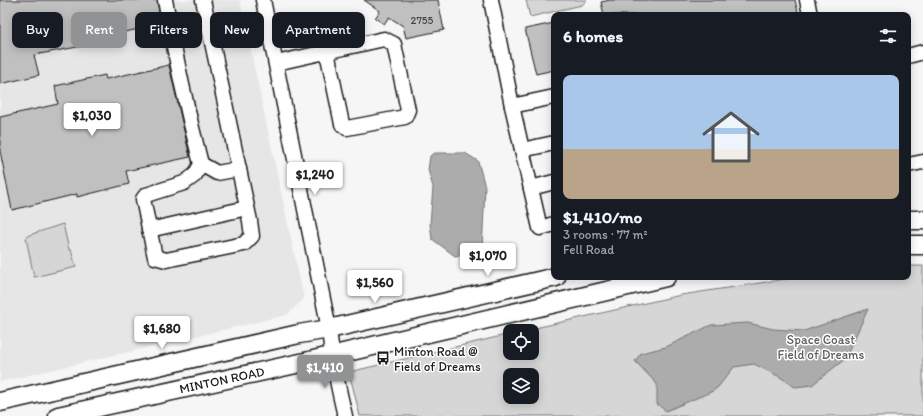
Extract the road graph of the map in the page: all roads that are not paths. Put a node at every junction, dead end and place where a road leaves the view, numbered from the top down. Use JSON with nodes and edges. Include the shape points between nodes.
{"nodes":[{"id":1,"x":165,"y":0,"type":"edge"},
{"id":2,"x":203,"y":0,"type":"edge"},
{"id":3,"x":263,"y":0,"type":"edge"},
{"id":4,"x":491,"y":0,"type":"edge"},
{"id":5,"x":807,"y":0,"type":"edge"},
{"id":6,"x":809,"y":12,"type":"edge"},
{"id":7,"x":327,"y":52,"type":"junction"},
{"id":8,"x":923,"y":52,"type":"edge"},
{"id":9,"x":911,"y":55,"type":"edge"},
{"id":10,"x":276,"y":63,"type":"junction"},
{"id":11,"x":551,"y":97,"type":"edge"},
{"id":12,"x":512,"y":106,"type":"junction"},
{"id":13,"x":551,"y":144,"type":"edge"},
{"id":14,"x":522,"y":150,"type":"junction"},
{"id":15,"x":923,"y":162,"type":"edge"},
{"id":16,"x":201,"y":164,"type":"junction"},
{"id":17,"x":911,"y":165,"type":"edge"},
{"id":18,"x":238,"y":169,"type":"junction"},
{"id":19,"x":551,"y":183,"type":"edge"},
{"id":20,"x":531,"y":188,"type":"junction"},
{"id":21,"x":247,"y":208,"type":"junction"},
{"id":22,"x":911,"y":220,"type":"edge"},
{"id":23,"x":923,"y":220,"type":"edge"},
{"id":24,"x":551,"y":225,"type":"edge"},
{"id":25,"x":148,"y":230,"type":"junction"},
{"id":26,"x":923,"y":244,"type":"edge"},
{"id":27,"x":911,"y":245,"type":"edge"},
{"id":28,"x":551,"y":278,"type":"edge"},
{"id":29,"x":653,"y":280,"type":"edge"},
{"id":30,"x":329,"y":330,"type":"junction"},
{"id":31,"x":332,"y":356,"type":"junction"},
{"id":32,"x":0,"y":402,"type":"edge"},
{"id":33,"x":58,"y":416,"type":"edge"},
{"id":34,"x":345,"y":416,"type":"edge"}],
"edges":[{"from":1,"to":16,"type":"street"},
{"from":2,"to":18,"type":"street"},
{"from":3,"to":10,"type":"street"},
{"from":4,"to":12,"type":"street"},
{"from":5,"to":6,"type":"street"},
{"from":7,"to":7,"type":"street","via":[[384,39],[394,44],[408,110],[405,117],[347,128],[342,124]]},
{"from":7,"to":10,"type":"street"},
{"from":8,"to":9,"type":"street"},
{"from":10,"to":30,"type":"street"},
{"from":11,"to":12,"type":"street"},
{"from":12,"to":14,"type":"street"},
{"from":13,"to":14,"type":"street"},
{"from":14,"to":20,"type":"street"},
{"from":15,"to":17,"type":"street"},
{"from":16,"to":18,"type":"street","via":[[217,173]]},
{"from":16,"to":25,"type":"street","via":[[195,175],[184,183],[146,195],[143,199]]},
{"from":18,"to":21,"type":"street"},
{"from":19,"to":20,"type":"street"},
{"from":20,"to":24,"type":"street","via":[[540,228]]},
{"from":21,"to":25,"type":"street"},
{"from":21,"to":25,"type":"street","via":[[252,236],[244,244],[166,260],[155,257]]},
{"from":22,"to":23,"type":"main road"},
{"from":26,"to":27,"type":"main road"},
{"from":28,"to":30,"type":"main road","name":"MINTON ROAD"},
{"from":29,"to":31,"type":"main road","name":"MINTON ROAD"},
{"from":30,"to":31,"type":"street"},
{"from":30,"to":32,"type":"main road","name":"MINTON ROAD","via":[[299,334]]},
{"from":31,"to":33,"type":"main road","name":"MINTON ROAD"},
{"from":31,"to":34,"type":"street"}]}
